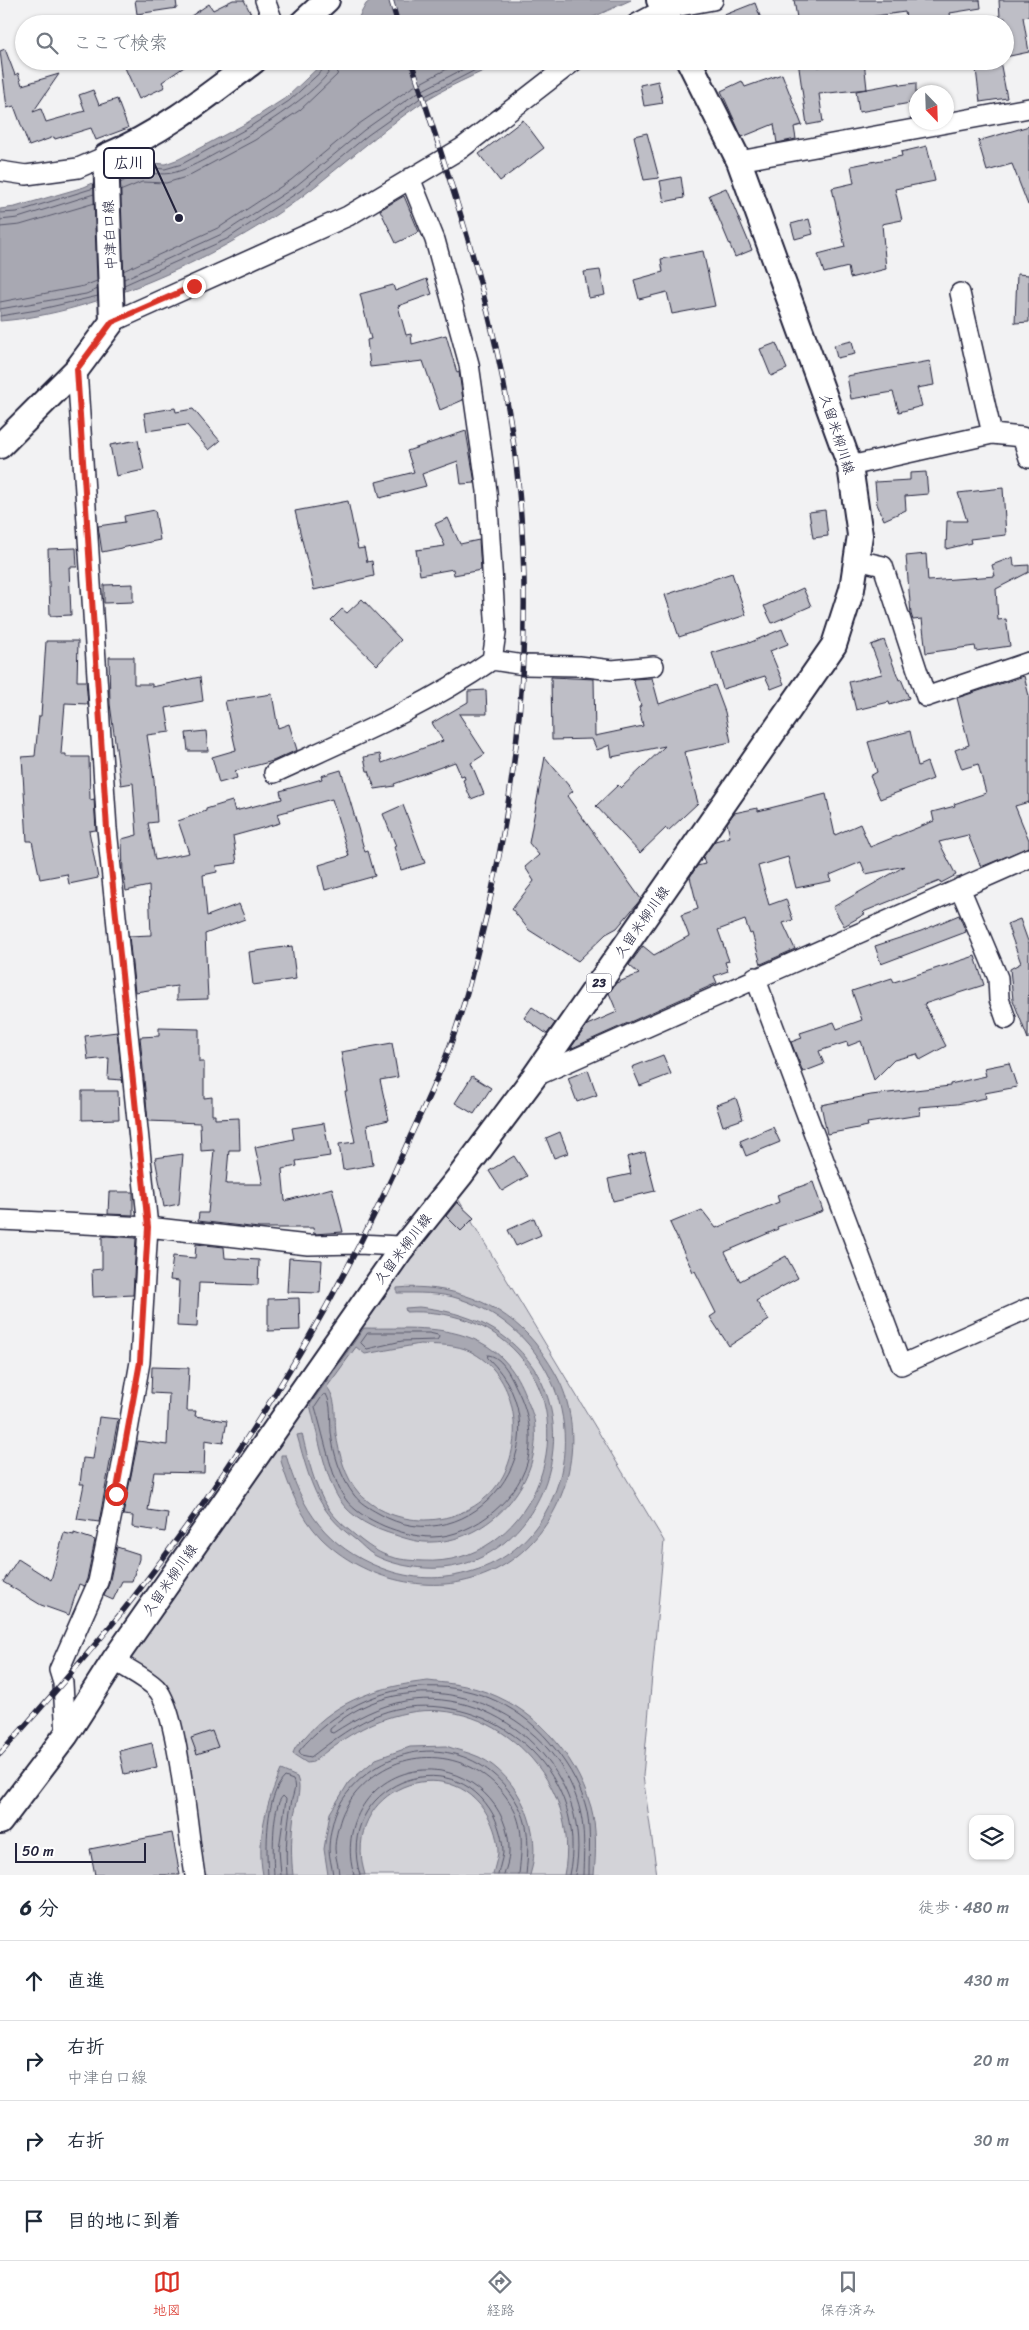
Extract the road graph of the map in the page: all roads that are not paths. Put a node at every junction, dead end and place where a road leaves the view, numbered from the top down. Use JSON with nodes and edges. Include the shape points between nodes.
{"nodes":[{"id":1,"x":265,"y":0,"type":"edge"},
{"id":2,"x":327,"y":0,"type":"edge"},
{"id":3,"x":713,"y":0,"type":"edge"},
{"id":4,"x":664,"y":11,"type":"edge"},
{"id":5,"x":271,"y":15,"type":"edge"},
{"id":6,"x":311,"y":15,"type":"edge"},
{"id":7,"x":242,"y":70,"type":"edge"},
{"id":8,"x":562,"y":70,"type":"edge"},
{"id":9,"x":694,"y":70,"type":"edge"},
{"id":10,"x":1029,"y":108,"type":"edge"},
{"id":11,"x":106,"y":156,"type":"junction"},
{"id":12,"x":739,"y":161,"type":"junction"},
{"id":13,"x":0,"y":171,"type":"edge"},
{"id":14,"x":410,"y":178,"type":"junction"},
{"id":15,"x":960,"y":293,"type":"dead end"},
{"id":16,"x":113,"y":316,"type":"junction"},
{"id":17,"x":77,"y":369,"type":"junction"},
{"id":18,"x":992,"y":434,"type":"junction"},
{"id":19,"x":0,"y":446,"type":"edge"},
{"id":20,"x":1029,"y":458,"type":"edge"},
{"id":21,"x":850,"y":466,"type":"junction"},
{"id":22,"x":857,"y":560,"type":"junction"},
{"id":23,"x":492,"y":660,"type":"junction"},
{"id":24,"x":1029,"y":662,"type":"edge"},
{"id":25,"x":654,"y":666,"type":"dead end"},
{"id":26,"x":274,"y":773,"type":"dead end"},
{"id":27,"x":1029,"y":858,"type":"edge"},
{"id":28,"x":960,"y":888,"type":"junction"},
{"id":29,"x":755,"y":977,"type":"junction"},
{"id":30,"x":1006,"y":1019,"type":"dead end"},
{"id":31,"x":534,"y":1077,"type":"junction"},
{"id":32,"x":0,"y":1220,"type":"edge"},
{"id":33,"x":148,"y":1227,"type":"junction"},
{"id":34,"x":400,"y":1251,"type":"junction"},
{"id":35,"x":1029,"y":1308,"type":"edge"},
{"id":36,"x":114,"y":1660,"type":"junction"},
{"id":37,"x":66,"y":1734,"type":"junction"},
{"id":38,"x":0,"y":1822,"type":"edge"},
{"id":39,"x":195,"y":1875,"type":"edge"}],
"edges":[{"from":1,"to":5,"type":"street"},
{"from":2,"to":6,"type":"main road"},
{"from":3,"to":4,"type":"street"},
{"from":7,"to":11,"type":"main road","via":[[168,123]]},
{"from":8,"to":14,"type":"street","via":[[462,148]]},
{"from":9,"to":12,"type":"main road","name":"久留米柳川線","number":"23"},
{"from":10,"to":12,"type":"street"},
{"from":11,"to":13,"type":"street","via":[[78,168],[26,175]]},
{"from":11,"to":16,"type":"main road","name":"中津白口線"},
{"from":12,"to":21,"type":"main road","name":"久留米柳川線","number":"23"},
{"from":14,"to":16,"type":"street","via":[[348,216]]},
{"from":14,"to":23,"type":"street","via":[[434,240],[469,364],[487,490],[496,632]]},
{"from":15,"to":18,"type":"street"},
{"from":16,"to":17,"type":"main road"},
{"from":17,"to":19,"type":"main road"},
{"from":17,"to":33,"type":"street","via":[[107,829]]},
{"from":18,"to":20,"type":"street","via":[[1022,436]]},
{"from":18,"to":21,"type":"street"},
{"from":21,"to":22,"type":"main road","name":"久留米柳川線","number":"23","via":[[860,535]]},
{"from":22,"to":24,"type":"street","via":[[883,566],[926,697]]},
{"from":22,"to":31,"type":"main road","name":"久留米柳川線","number":"23","via":[[852,589],[834,646]]},
{"from":23,"to":25,"type":"street","via":[[612,670]]},
{"from":23,"to":26,"type":"street","via":[[382,724]]},
{"from":27,"to":28,"type":"street"},
{"from":28,"to":29,"type":"street"},
{"from":28,"to":30,"type":"street","via":[[998,978],[999,999]]},
{"from":29,"to":31,"type":"street"},
{"from":29,"to":35,"type":"street","via":[[901,1365]]},
{"from":31,"to":34,"type":"main road","name":"久留米柳川線","number":"23"},
{"from":32,"to":33,"type":"street"},
{"from":33,"to":34,"type":"street","via":[[308,1245],[399,1246]]},
{"from":33,"to":37,"type":"street","via":[[140,1362],[121,1470],[98,1582],[59,1670]]},
{"from":34,"to":36,"type":"main road","name":"久留米柳川線","number":"23"},
{"from":36,"to":37,"type":"main road","name":"久留米柳川線","number":"23"},
{"from":36,"to":39,"type":"street","via":[[157,1688],[168,1709],[175,1736]]},
{"from":37,"to":38,"type":"main road","name":"久留米柳川線","number":"23"}]}
